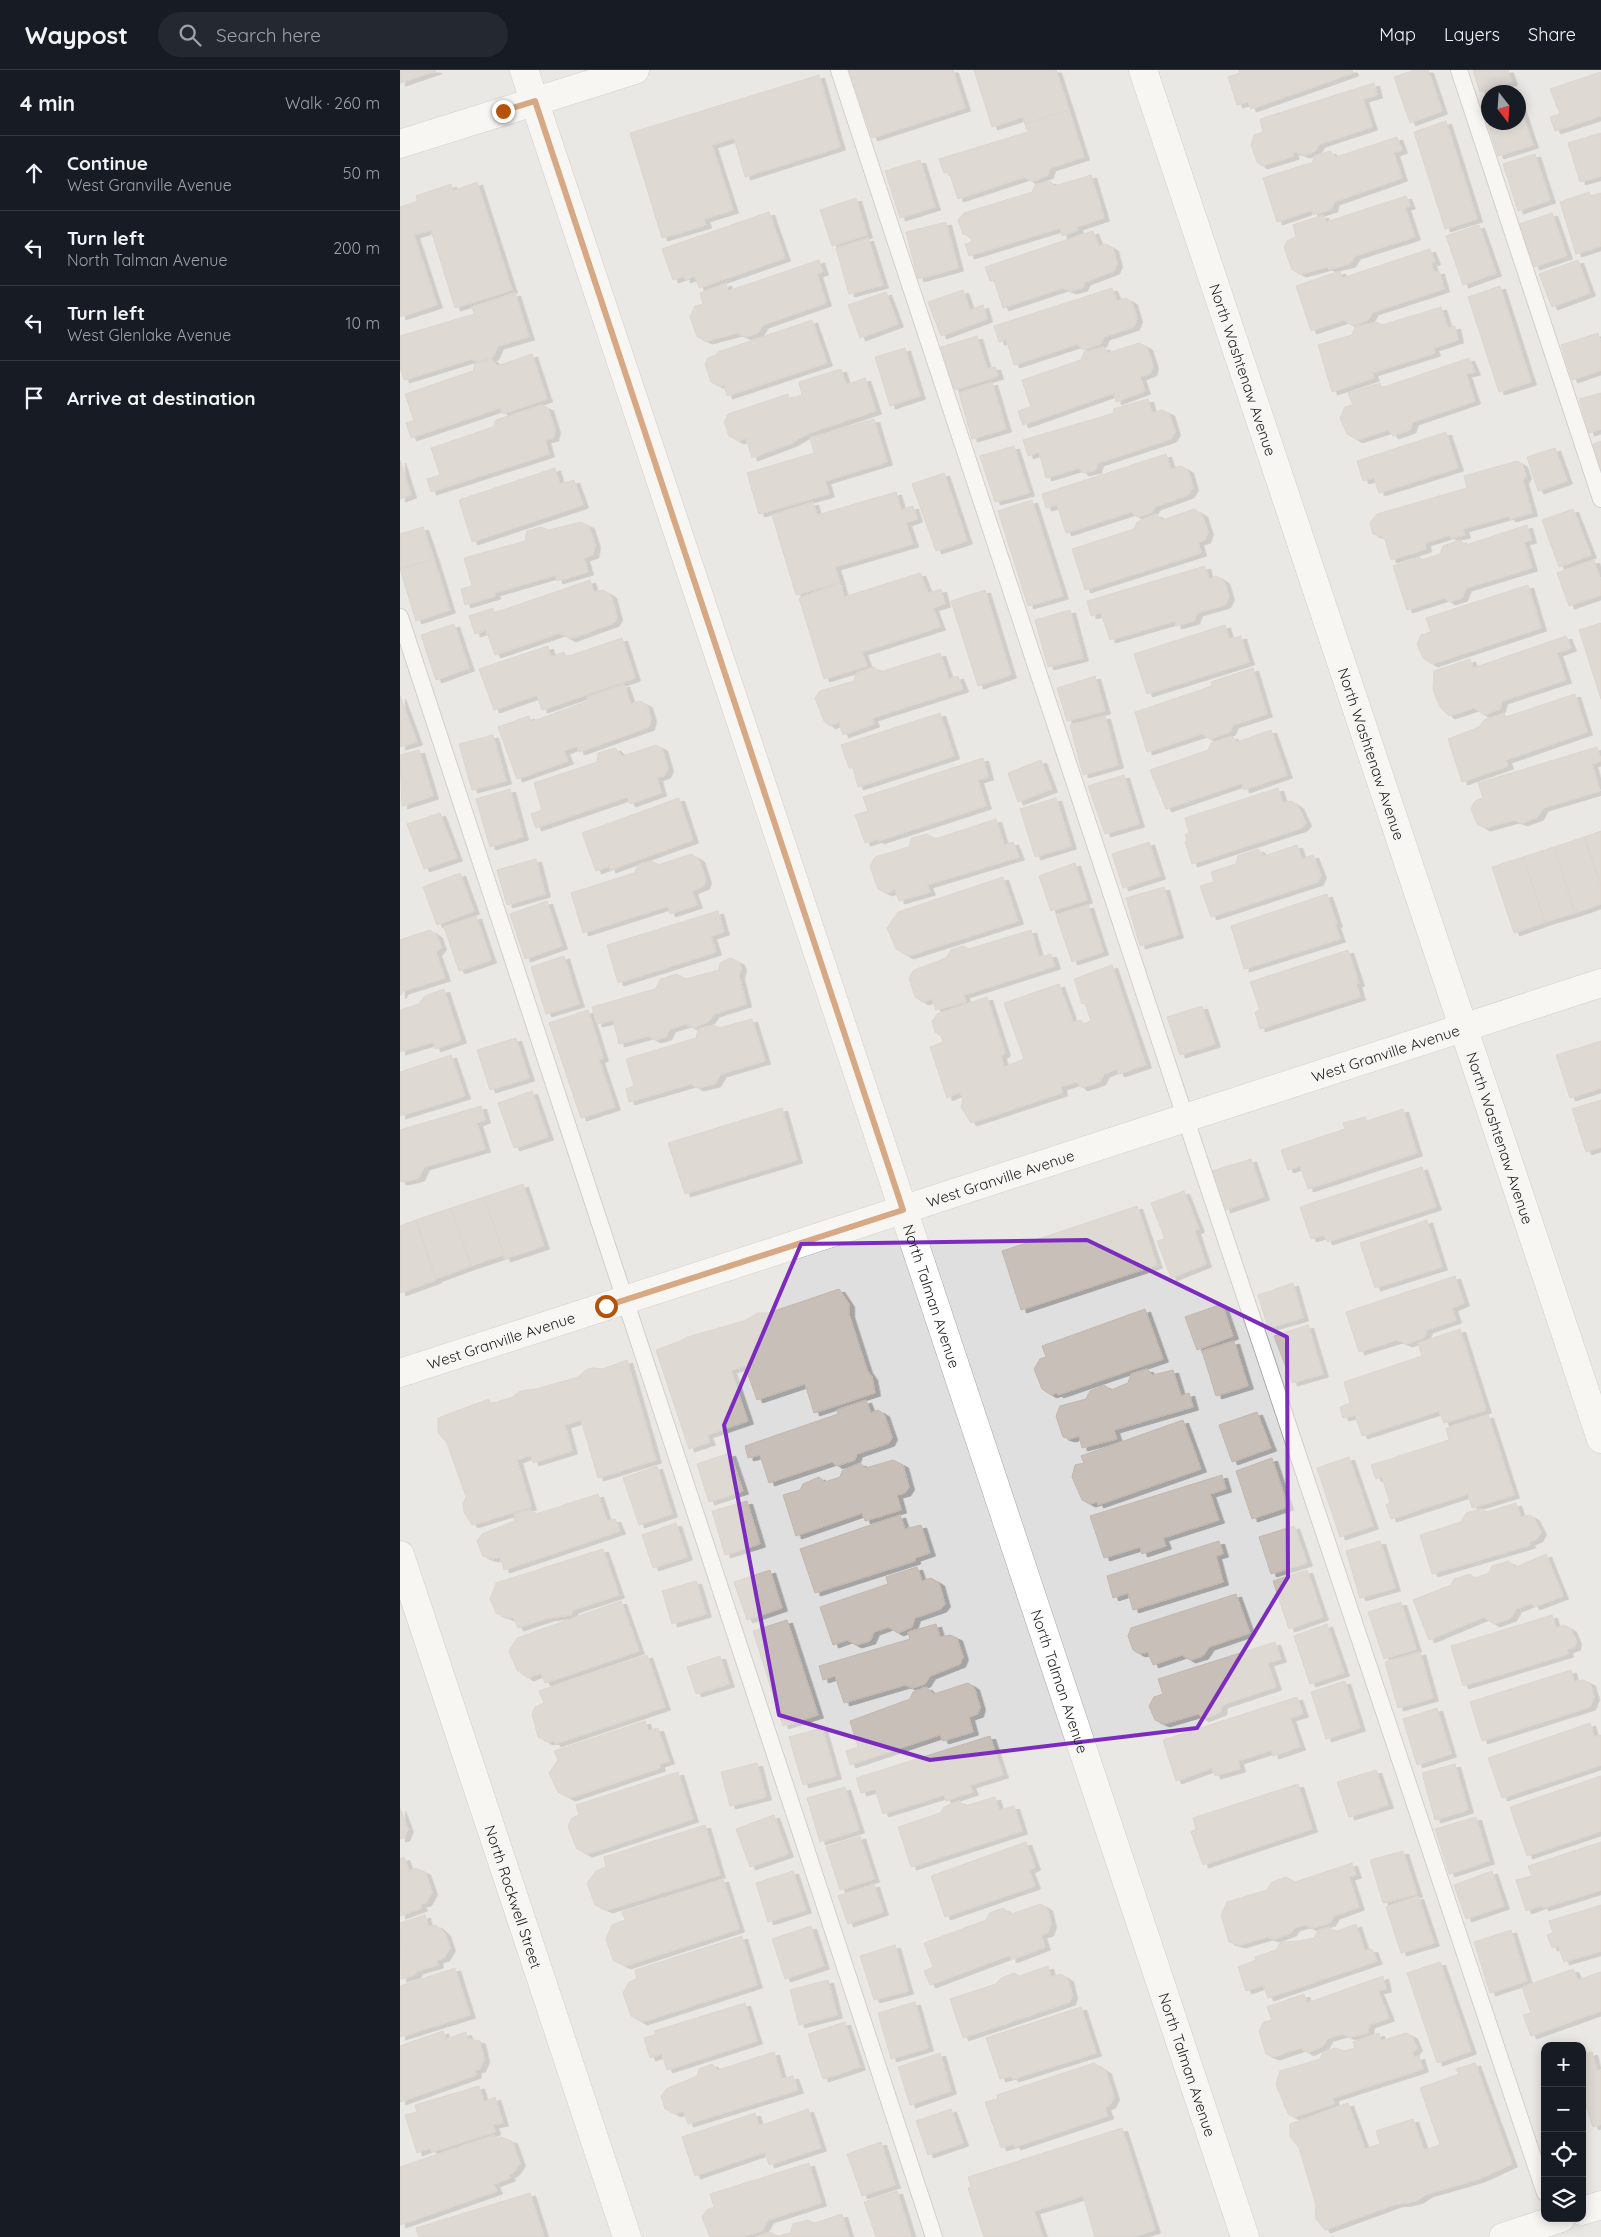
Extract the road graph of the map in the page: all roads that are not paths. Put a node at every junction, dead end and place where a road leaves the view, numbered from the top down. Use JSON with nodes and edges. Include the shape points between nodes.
{"nodes":[{"id":1,"x":524,"y":70,"type":"edge"},
{"id":2,"x":635,"y":70,"type":"edge"},
{"id":3,"x":839,"y":70,"type":"edge"},
{"id":4,"x":1143,"y":70,"type":"edge"},
{"id":5,"x":1459,"y":70,"type":"edge"},
{"id":6,"x":535,"y":101,"type":"junction"},
{"id":7,"x":400,"y":144,"type":"edge"},
{"id":8,"x":1601,"y":499,"type":"edge"},
{"id":9,"x":400,"y":617,"type":"edge"},
{"id":10,"x":1601,"y":983,"type":"edge"},
{"id":11,"x":1464,"y":1028,"type":"junction"},
{"id":12,"x":1185,"y":1118,"type":"junction"},
{"id":13,"x":903,"y":1210,"type":"junction"},
{"id":14,"x":625,"y":1300,"type":"junction"},
{"id":15,"x":400,"y":1373,"type":"edge"},
{"id":16,"x":1601,"y":1439,"type":"edge"},
{"id":17,"x":400,"y":1555,"type":"edge"},
{"id":18,"x":1541,"y":2181,"type":"edge"},
{"id":19,"x":1601,"y":2205,"type":"edge"},
{"id":20,"x":1586,"y":2210,"type":"edge"},
{"id":21,"x":1557,"y":2223,"type":"edge"},
{"id":22,"x":627,"y":2237,"type":"edge"},
{"id":23,"x":934,"y":2237,"type":"edge"},
{"id":24,"x":1245,"y":2237,"type":"edge"},
{"id":25,"x":1503,"y":2237,"type":"edge"}],
"edges":[{"from":1,"to":6,"type":"street","name":"North Talman Avenue"},
{"from":2,"to":6,"type":"street"},
{"from":3,"to":12,"type":"lane"},
{"from":4,"to":11,"type":"street","name":"North Washtenaw Avenue"},
{"from":5,"to":8,"type":"lane"},
{"from":6,"to":7,"type":"street"},
{"from":6,"to":13,"type":"street","name":"North Talman Avenue"},
{"from":9,"to":14,"type":"lane"},
{"from":10,"to":11,"type":"street","name":"West Granville Avenue"},
{"from":11,"to":12,"type":"street","name":"West Granville Avenue"},
{"from":11,"to":16,"type":"street","name":"North Washtenaw Avenue"},
{"from":12,"to":13,"type":"street","name":"West Granville Avenue"},
{"from":12,"to":18,"type":"lane"},
{"from":13,"to":14,"type":"street","name":"West Granville Avenue"},
{"from":13,"to":24,"type":"street","name":"North Talman Avenue"},
{"from":14,"to":15,"type":"street","name":"West Granville Avenue"},
{"from":14,"to":23,"type":"lane"},
{"from":17,"to":22,"type":"street","name":"North Rockwell Street"},
{"from":19,"to":20,"type":"street"},
{"from":21,"to":25,"type":"street"}]}
